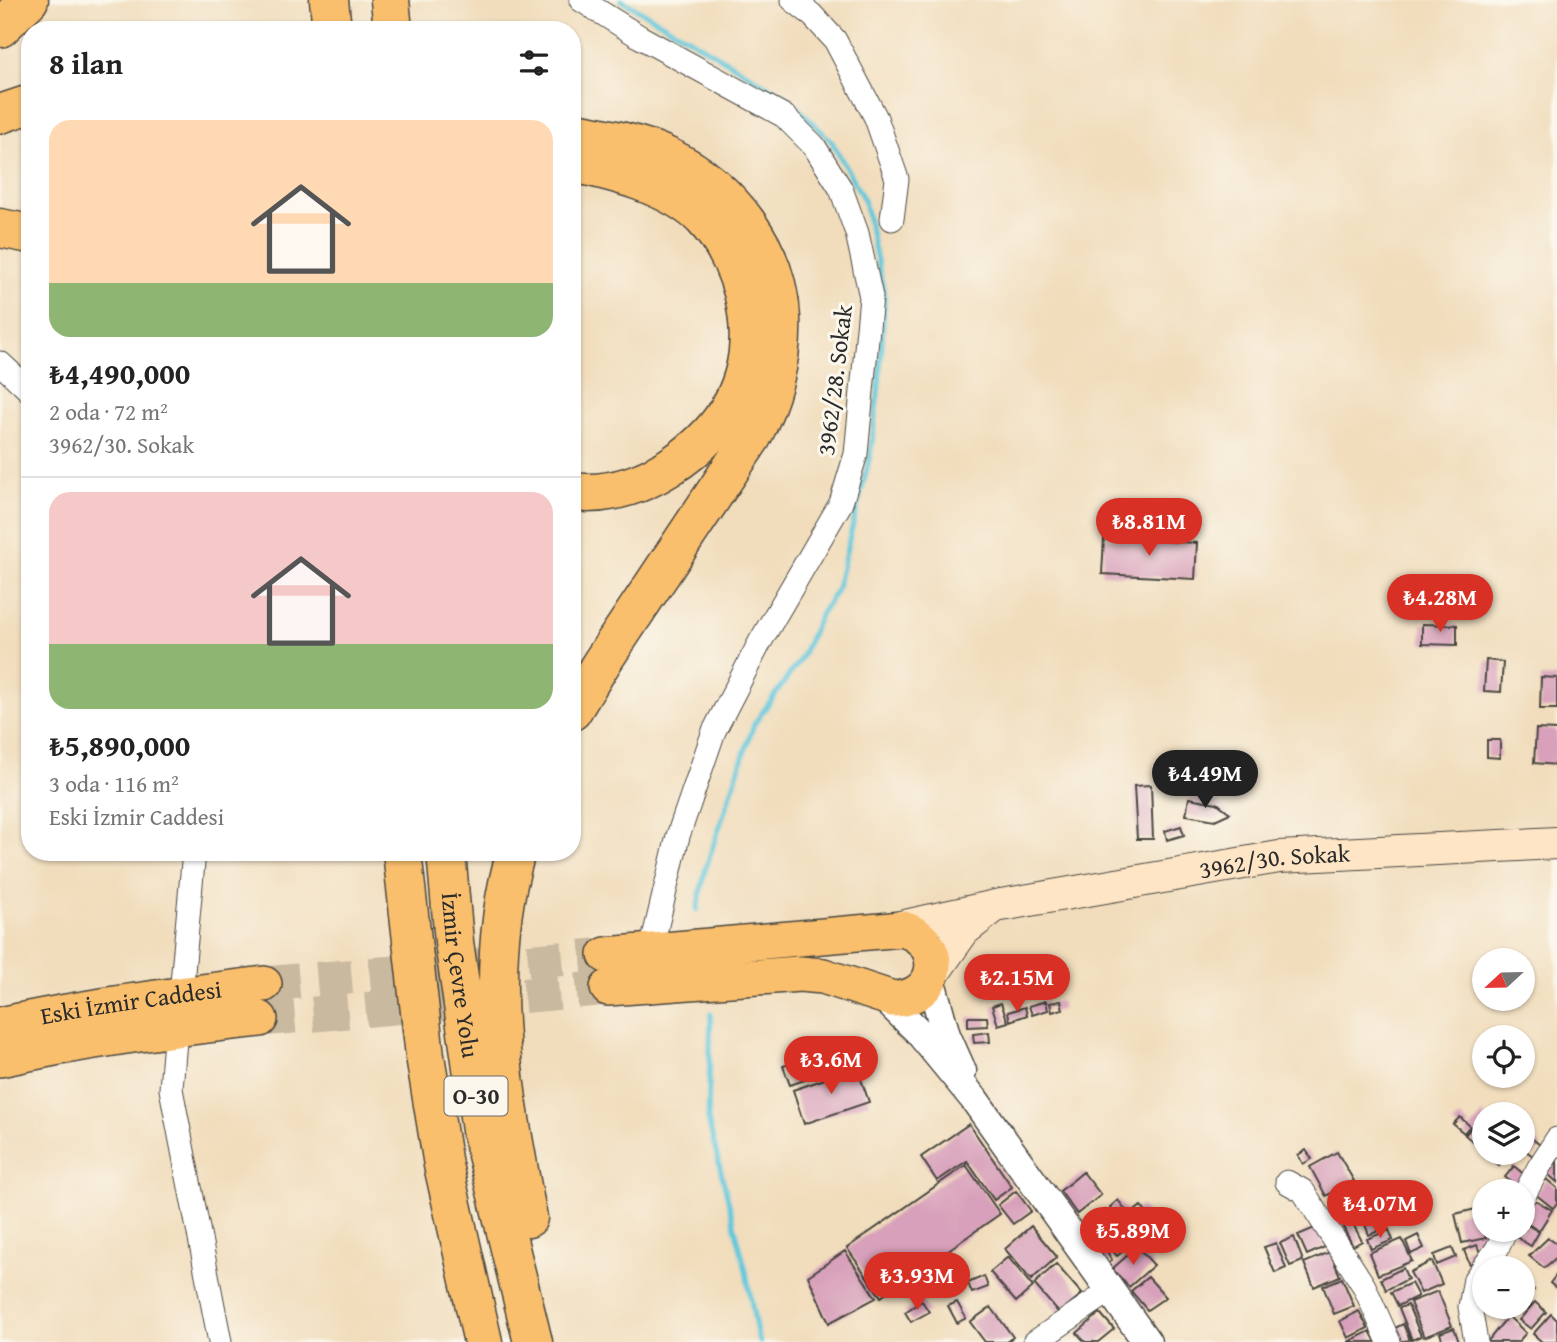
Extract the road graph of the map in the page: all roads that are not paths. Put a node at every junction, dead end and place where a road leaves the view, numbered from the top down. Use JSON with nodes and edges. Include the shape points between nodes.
{"nodes":[{"id":1,"x":29,"y":0,"type":"edge"},
{"id":2,"x":329,"y":0,"type":"edge"},
{"id":3,"x":390,"y":0,"type":"edge"},
{"id":4,"x":581,"y":0,"type":"edge"},
{"id":5,"x":793,"y":0,"type":"edge"},
{"id":6,"x":331,"y":21,"type":"edge"},
{"id":7,"x":392,"y":21,"type":"edge"},
{"id":8,"x":0,"y":29,"type":"edge"},
{"id":9,"x":21,"y":81,"type":"edge"},
{"id":10,"x":0,"y":87,"type":"edge"},
{"id":11,"x":21,"y":107,"type":"edge"},
{"id":12,"x":0,"y":114,"type":"edge"},
{"id":13,"x":581,"y":133,"type":"edge"},
{"id":14,"x":581,"y":165,"type":"edge"},
{"id":15,"x":892,"y":219,"type":"dead end"},
{"id":16,"x":0,"y":228,"type":"edge"},
{"id":17,"x":21,"y":232,"type":"edge"},
{"id":18,"x":0,"y":363,"type":"edge"},
{"id":19,"x":21,"y":383,"type":"edge"},
{"id":20,"x":581,"y":493,"type":"edge"},
{"id":21,"x":581,"y":696,"type":"edge"},
{"id":22,"x":1557,"y":843,"type":"edge"},
{"id":23,"x":193,"y":861,"type":"edge"},
{"id":24,"x":378,"y":861,"type":"edge"},
{"id":25,"x":403,"y":861,"type":"edge"},
{"id":26,"x":447,"y":861,"type":"edge"},
{"id":27,"x":514,"y":861,"type":"edge"},
{"id":28,"x":995,"y":906,"type":"junction"},
{"id":29,"x":891,"y":929,"type":"junction"},
{"id":30,"x":651,"y":950,"type":"junction"},
{"id":31,"x":930,"y":978,"type":"junction"},
{"id":32,"x":264,"y":984,"type":"tunnel mouth"},
{"id":33,"x":181,"y":994,"type":"junction"},
{"id":34,"x":882,"y":996,"type":"junction"},
{"id":35,"x":260,"y":1019,"type":"tunnel mouth"},
{"id":36,"x":0,"y":1025,"type":"edge"},
{"id":37,"x":176,"y":1028,"type":"junction"},
{"id":38,"x":425,"y":1056,"type":"junction"},
{"id":39,"x":0,"y":1059,"type":"edge"},
{"id":40,"x":974,"y":1099,"type":"junction"},
{"id":41,"x":1557,"y":1139,"type":"edge"},
{"id":42,"x":1533,"y":1179,"type":"edge"},
{"id":43,"x":1287,"y":1182,"type":"dead end"},
{"id":44,"x":1500,"y":1242,"type":"edge"},
{"id":45,"x":1111,"y":1290,"type":"junction"},
{"id":46,"x":532,"y":1338,"type":"edge"},
{"id":47,"x":220,"y":1342,"type":"edge"},
{"id":48,"x":483,"y":1342,"type":"edge"},
{"id":49,"x":1035,"y":1342,"type":"edge"},
{"id":50,"x":1147,"y":1342,"type":"edge"},
{"id":51,"x":1389,"y":1342,"type":"edge"},
{"id":52,"x":1476,"y":1342,"type":"edge"}],
"edges":[{"from":1,"to":8,"type":"highway"},
{"from":2,"to":6,"type":"highway"},
{"from":3,"to":7,"type":"highway"},
{"from":4,"to":30,"type":"street","name":"3962/28. Sokak","via":[[784,116],[814,146],[841,188],[872,297],[856,454],[841,502],[714,731],[678,836]]},
{"from":5,"to":15,"type":"street","via":[[835,40],[876,118],[897,178]]},
{"from":9,"to":10,"type":"highway"},
{"from":11,"to":12,"type":"highway"},
{"from":13,"to":21,"type":"highway","via":[[671,158],[714,186],[745,218],[760,245],[781,318],[770,399],[752,437]]},
{"from":14,"to":20,"type":"highway","via":[[646,184],[701,217],[732,260],[750,333],[749,355],[736,399],[699,446],[642,482]]},
{"from":16,"to":17,"type":"highway"},
{"from":18,"to":19,"type":"street"},
{"from":22,"to":28,"type":"main road","name":"3962/30. Sokak","via":[[1279,857]]},
{"from":23,"to":33,"type":"street"},
{"from":24,"to":38,"type":"highway"},
{"from":25,"to":38,"type":"highway","name":"İzmir Çevre Yolu","number":"O-30"},
{"from":26,"to":46,"type":"highway","name":"İzmir Çevre Yolu","number":"O-30","via":[[481,1130]]},
{"from":27,"to":46,"type":"highway","via":[[499,951],[499,1024],[509,1119],[539,1278]]},
{"from":28,"to":29,"type":"main road","name":"3962/30. Sokak"},
{"from":28,"to":31,"type":"main road","via":[[964,930]]},
{"from":29,"to":30,"type":"main road"},
{"from":29,"to":31,"type":"main road","via":[[914,932],[927,945],[933,961]]},
{"from":29,"to":34,"type":"main road","via":[[872,939],[863,957],[864,975]]},
{"from":30,"to":34,"type":"main road","via":[[607,972],[800,974],[822,976]]},
{"from":31,"to":34,"type":"main road","via":[[914,996]]},
{"from":31,"to":40,"type":"street","via":[[946,1035]]},
{"from":32,"to":33,"type":"main road","name":"Eski İzmir Caddesi"},
{"from":33,"to":36,"type":"main road","name":"Eski İzmir Caddesi"},
{"from":34,"to":40,"type":"street","via":[[918,1031]]},
{"from":35,"to":37,"type":"main road","name":"Eski İzmir Caddesi"},
{"from":37,"to":39,"type":"main road","name":"Eski İzmir Caddesi"},
{"from":37,"to":47,"type":"street","via":[[172,1089]]},
{"from":38,"to":48,"type":"highway","name":"İzmir Çevre Yolu","number":"O-30","via":[[443,1165]]},
{"from":40,"to":45,"type":"street"},
{"from":41,"to":42,"type":"street"},
{"from":43,"to":51,"type":"street","via":[[1303,1191],[1364,1286]]},
{"from":44,"to":52,"type":"street","via":[[1475,1279],[1470,1307]]},
{"from":45,"to":49,"type":"street"},
{"from":45,"to":50,"type":"street"}]}
